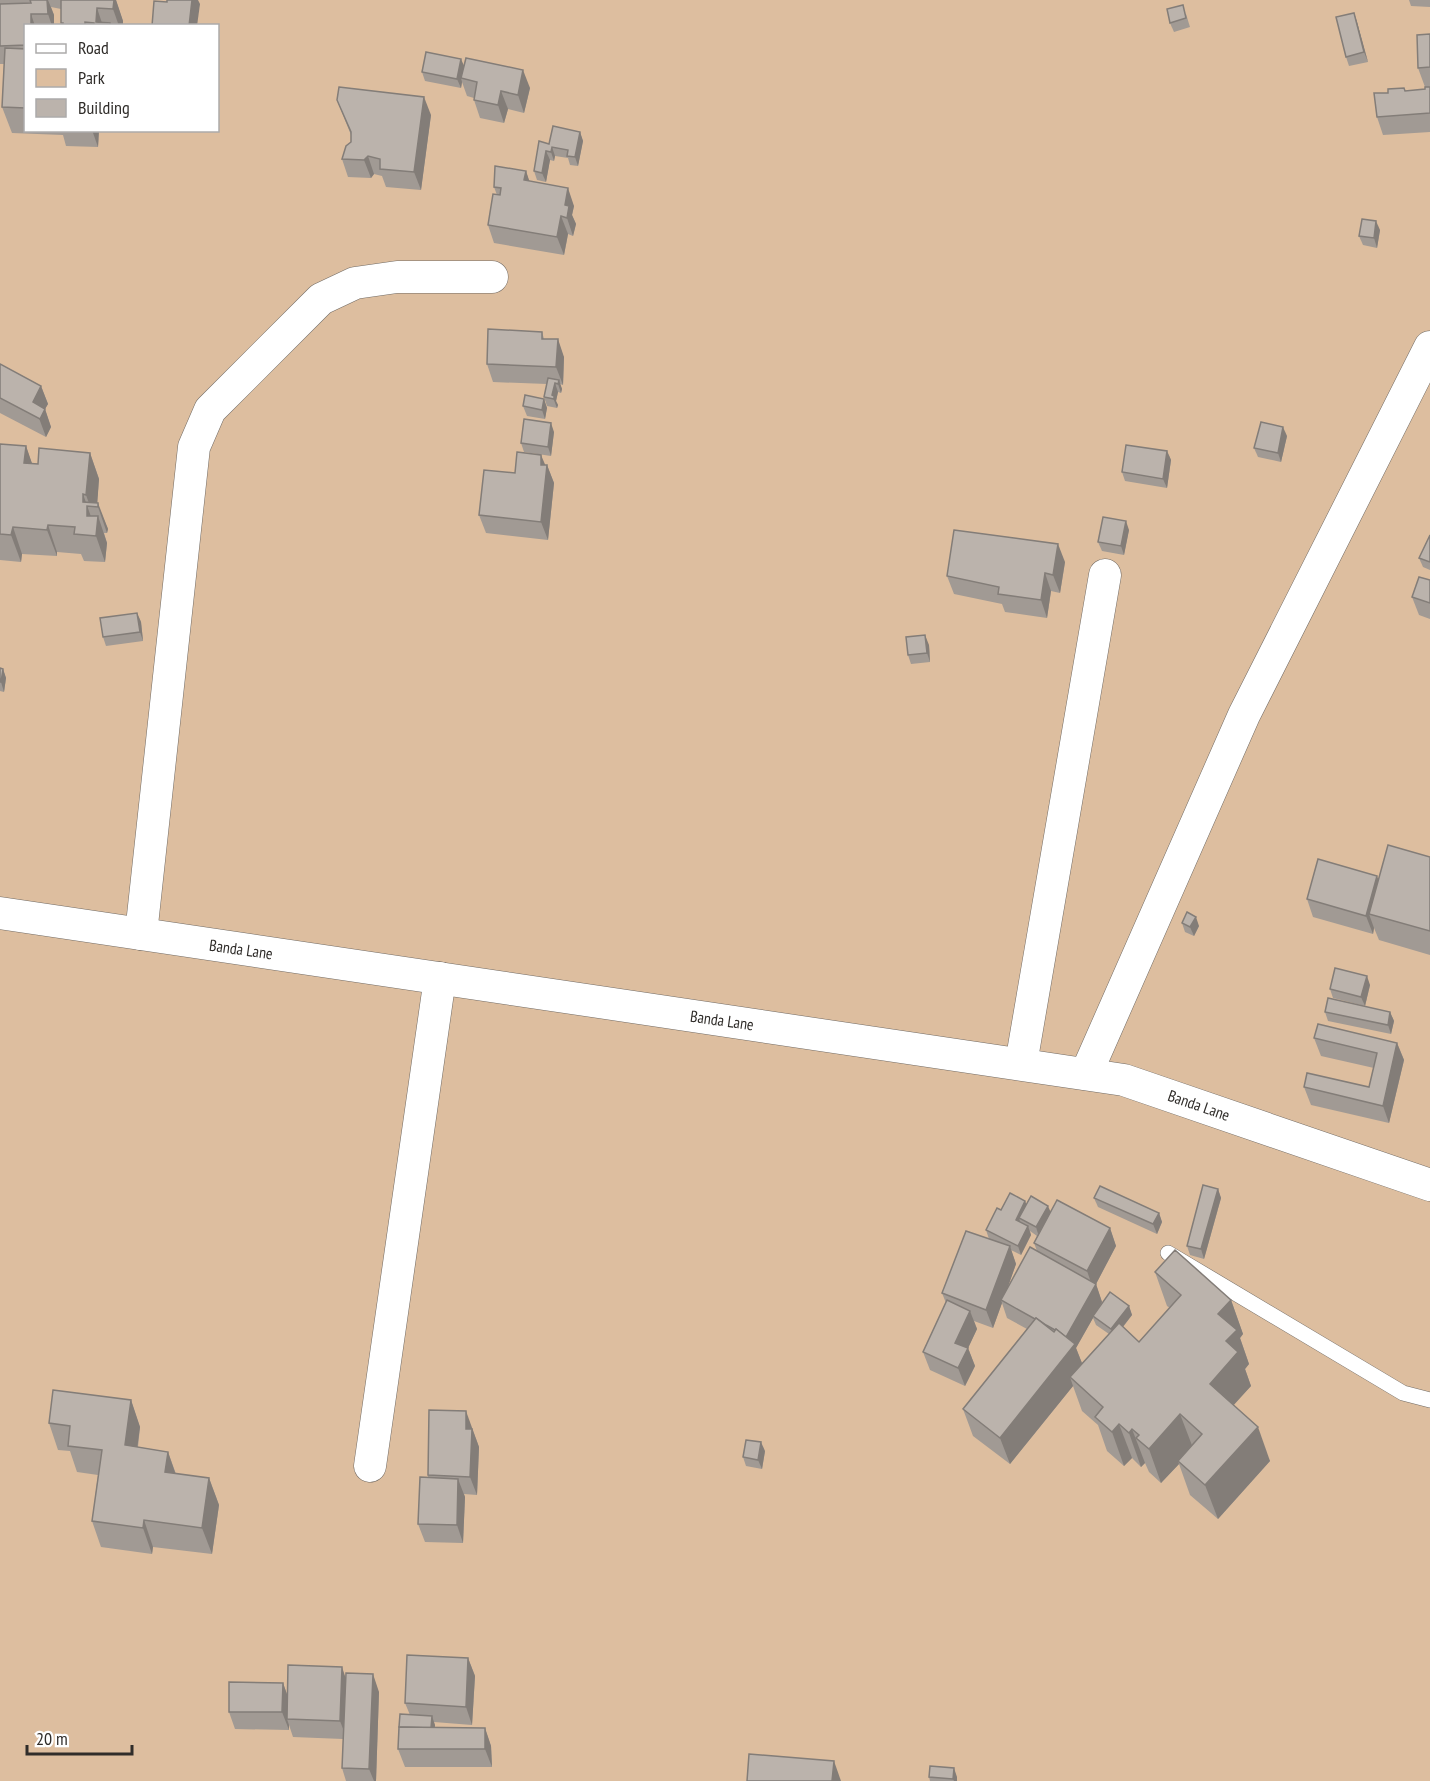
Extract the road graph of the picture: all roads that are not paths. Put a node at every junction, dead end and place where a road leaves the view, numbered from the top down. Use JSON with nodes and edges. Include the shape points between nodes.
{"nodes":[{"id":1,"x":492,"y":277,"type":"dead end"},
{"id":2,"x":1430,"y":347,"type":"edge"},
{"id":3,"x":1105,"y":575,"type":"dead end"},
{"id":4,"x":0,"y":913,"type":"edge"},
{"id":5,"x":141,"y":934,"type":"junction"},
{"id":6,"x":440,"y":978,"type":"junction"},
{"id":7,"x":1021,"y":1064,"type":"junction"},
{"id":8,"x":1086,"y":1074,"type":"junction"},
{"id":9,"x":1430,"y":1185,"type":"edge"},
{"id":10,"x":1168,"y":1253,"type":"dead end"},
{"id":11,"x":1430,"y":1400,"type":"edge"},
{"id":12,"x":370,"y":1466,"type":"dead end"}],
"edges":[{"from":1,"to":5,"type":"street","via":[[397,277],[355,283],[321,299],[210,410],[194,447]]},
{"from":2,"to":8,"type":"street","via":[[1244,715]]},
{"from":3,"to":7,"type":"street"},
{"from":4,"to":5,"type":"street","name":"Banda Lane"},
{"from":5,"to":6,"type":"street","name":"Banda Lane"},
{"from":6,"to":7,"type":"street","name":"Banda Lane"},
{"from":6,"to":12,"type":"street"},
{"from":7,"to":8,"type":"street","name":"Banda Lane"},
{"from":8,"to":9,"type":"street","name":"Banda Lane","via":[[1124,1080]]},
{"from":10,"to":11,"type":"lane","via":[[1403,1393]]}]}
